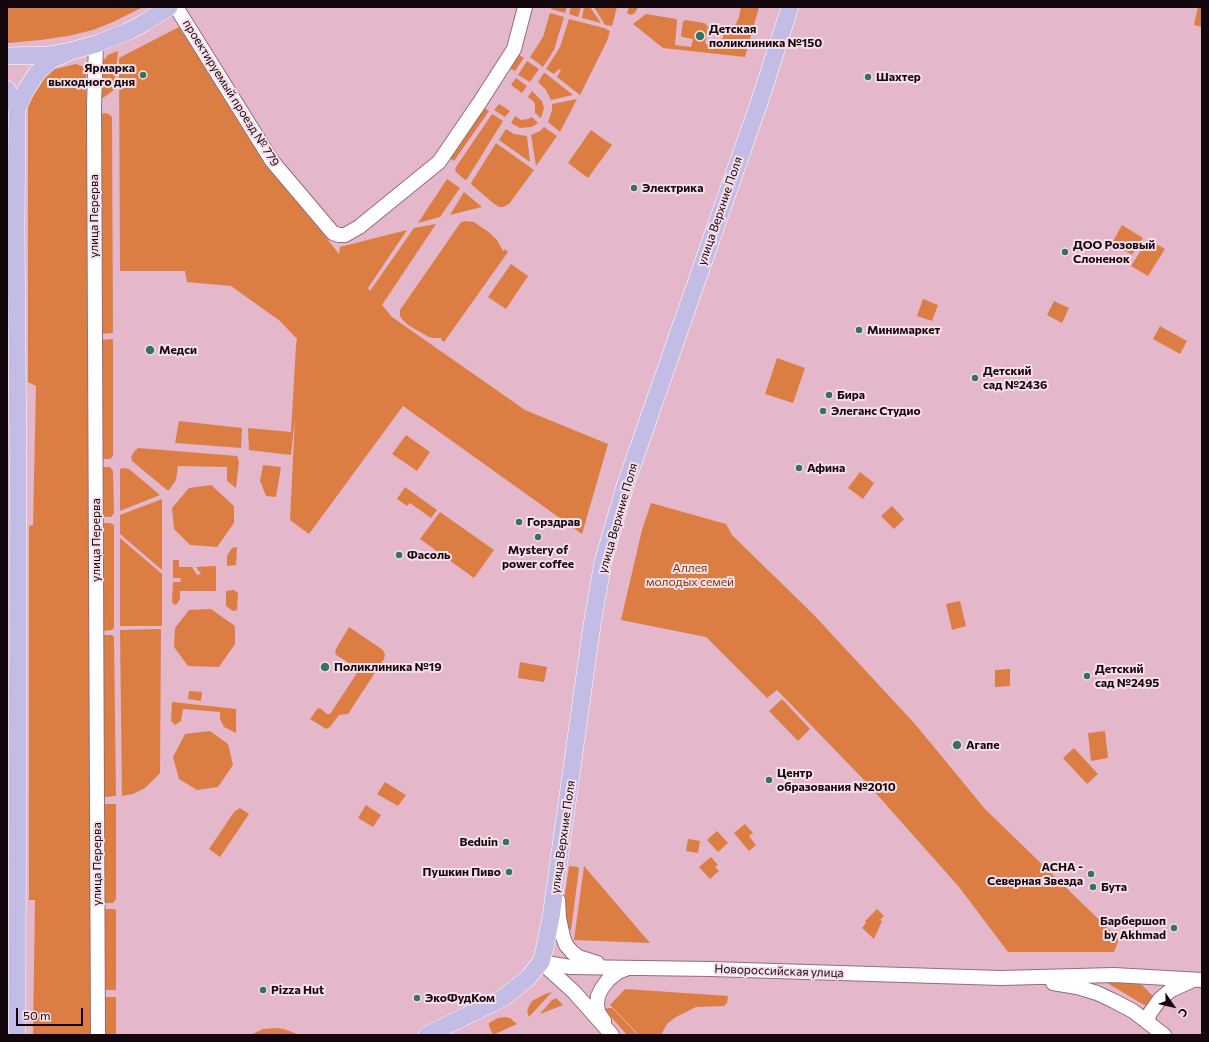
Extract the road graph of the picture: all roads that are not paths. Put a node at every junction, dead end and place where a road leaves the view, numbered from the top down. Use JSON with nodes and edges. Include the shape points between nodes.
{"nodes":[{"id":1,"x":169,"y":7,"type":"edge"},
{"id":2,"x":176,"y":7,"type":"edge"},
{"id":3,"x":525,"y":7,"type":"edge"},
{"id":4,"x":790,"y":7,"type":"edge"},
{"id":5,"x":96,"y":44,"type":"junction"},
{"id":6,"x":71,"y":51,"type":"junction"},
{"id":7,"x":7,"y":56,"type":"edge"},
{"id":8,"x":7,"y":89,"type":"edge"},
{"id":9,"x":17,"y":109,"type":"junction"},
{"id":10,"x":12,"y":343,"type":"edge"},
{"id":11,"x":12,"y":497,"type":"edge"},
{"id":12,"x":557,"y":879,"type":"junction"},
{"id":13,"x":541,"y":962,"type":"junction"},
{"id":14,"x":613,"y":968,"type":"junction"},
{"id":15,"x":628,"y":968,"type":"junction"},
{"id":16,"x":1017,"y":978,"type":"junction"},
{"id":17,"x":1198,"y":980,"type":"edge"},
{"id":18,"x":1150,"y":1023,"type":"junction"},
{"id":19,"x":17,"y":1035,"type":"edge"},
{"id":20,"x":98,"y":1035,"type":"edge"},
{"id":21,"x":427,"y":1035,"type":"edge"},
{"id":22,"x":612,"y":1035,"type":"edge"},
{"id":23,"x":1164,"y":1035,"type":"edge"}],
"edges":[{"from":1,"to":5,"type":"main road","via":[[139,26]]},
{"from":2,"to":3,"type":"street","name":"проектируемый проезд № 779","via":[[272,161],[333,233],[339,235],[352,232],[439,162],[514,49]]},
{"from":4,"to":12,"type":"main road","name":"улица Верхние Поля","via":[[625,486],[603,562]]},
{"from":5,"to":6,"type":"main road"},
{"from":5,"to":20,"type":"street","name":"улица Перерва","via":[[94,140]]},
{"from":6,"to":7,"type":"main road","via":[[48,55]]},
{"from":6,"to":9,"type":"main road","via":[[51,60],[37,73]]},
{"from":8,"to":9,"type":"main road"},
{"from":9,"to":10,"type":"main road"},
{"from":10,"to":11,"type":"main road"},
{"from":11,"to":19,"type":"main road"},
{"from":12,"to":13,"type":"main road","name":"улица Верхние Поля","via":[[550,929]]},
{"from":12,"to":14,"type":"street","via":[[559,918],[566,945],[578,956]]},
{"from":13,"to":14,"type":"street","name":"Новороссийская улица","via":[[570,967]]},
{"from":13,"to":21,"type":"main road","name":"улица Верхние Поля","via":[[528,978],[503,998]]},
{"from":13,"to":22,"type":"street","via":[[574,992]]},
{"from":14,"to":15,"type":"street","name":"Новороссийская улица"},
{"from":15,"to":16,"type":"street","name":"Новороссийская улица"},
{"from":15,"to":22,"type":"street","via":[[608,980],[598,996],[598,1012]]},
{"from":16,"to":17,"type":"street","name":"Новороссийская улица","via":[[1114,975]]},
{"from":16,"to":18,"type":"street","name":"Новороссийская улица","via":[[1065,984],[1097,994],[1133,1011]]},
{"from":17,"to":18,"type":"street","via":[[1171,990],[1160,999],[1150,1013]]},
{"from":18,"to":23,"type":"street","name":"Новороссийская улица"}]}
